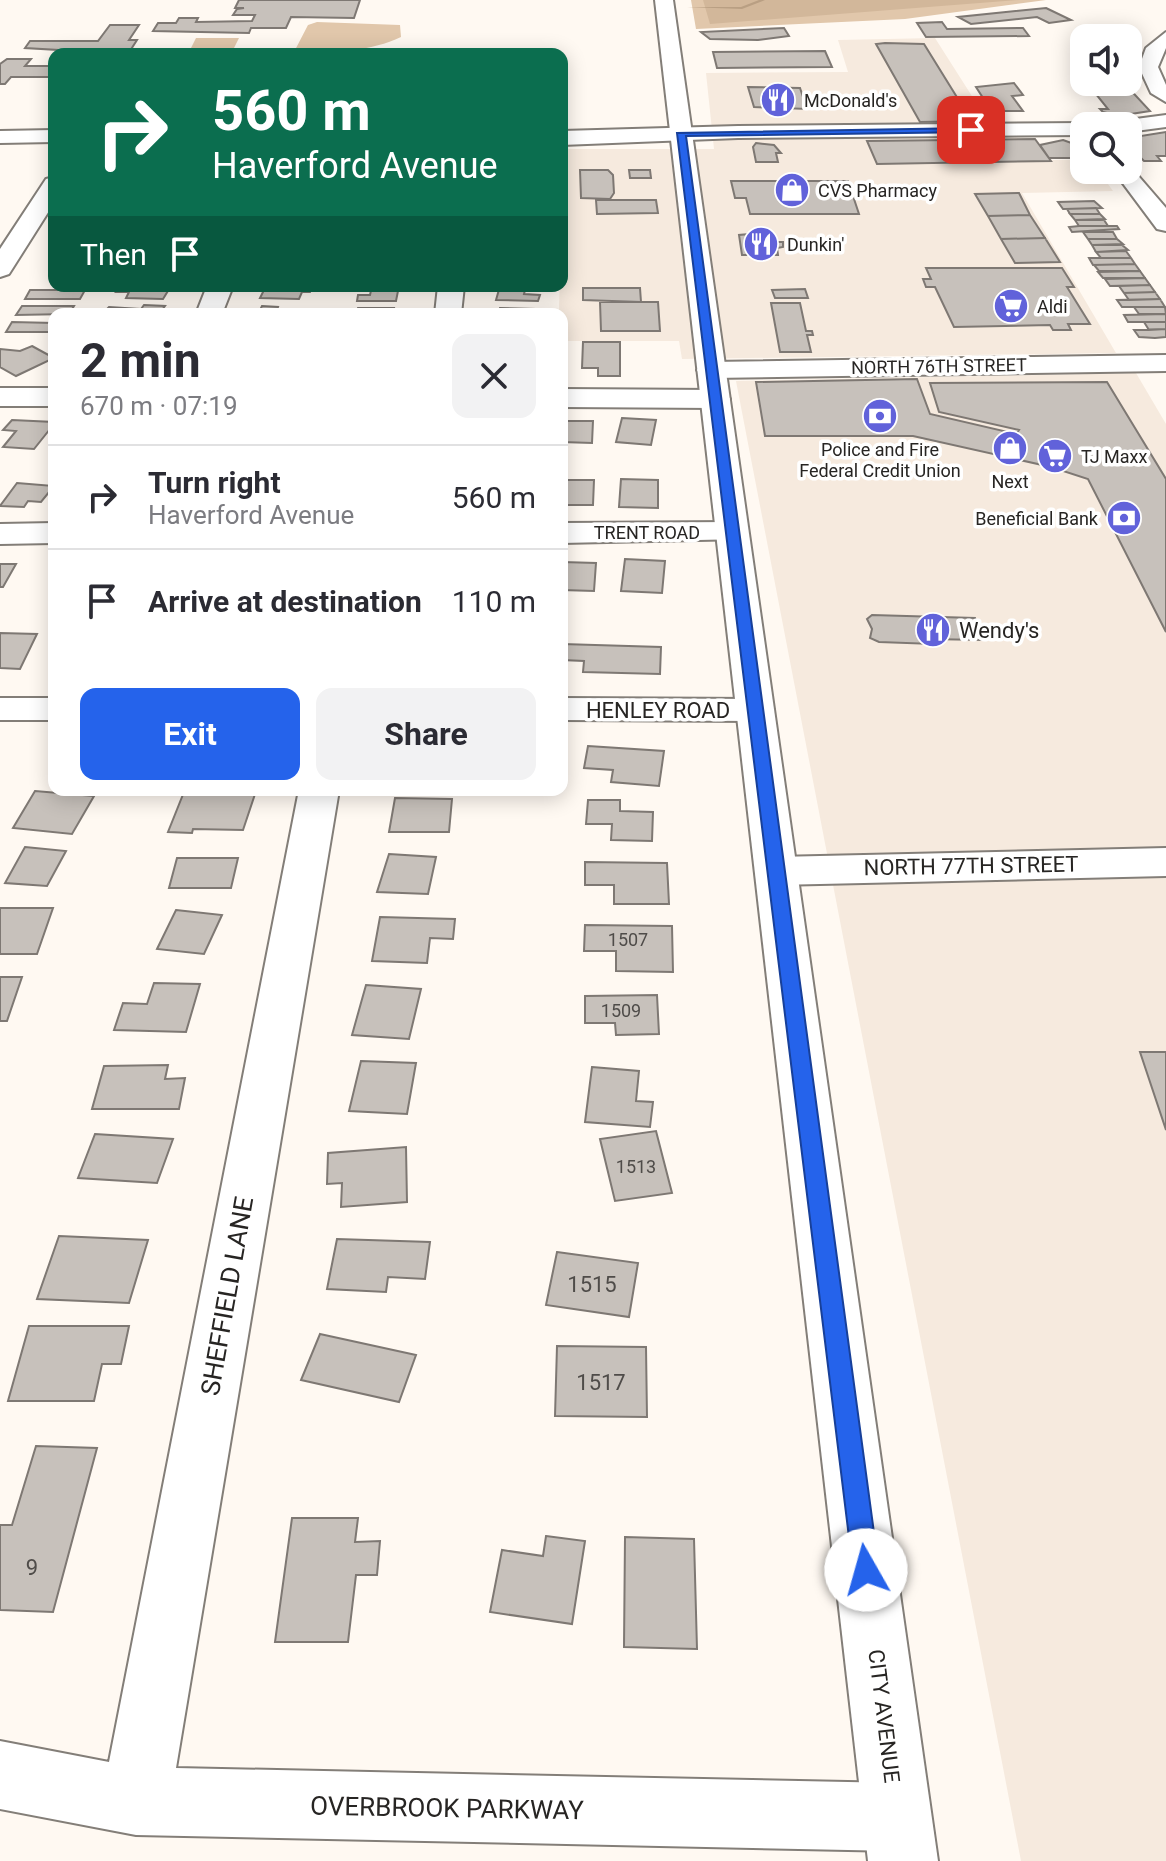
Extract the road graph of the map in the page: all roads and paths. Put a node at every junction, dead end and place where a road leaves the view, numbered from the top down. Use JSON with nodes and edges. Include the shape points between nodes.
{"nodes":[{"id":1,"x":664,"y":0,"type":"edge"},
{"id":2,"x":1166,"y":38,"type":"edge"},
{"id":3,"x":1166,"y":96,"type":"edge"},
{"id":4,"x":1166,"y":121,"type":"edge"},
{"id":5,"x":1142,"y":124,"type":"edge"},
{"id":6,"x":1070,"y":129,"type":"edge"},
{"id":7,"x":681,"y":133,"type":"junction"},
{"id":8,"x":48,"y":136,"type":"edge"},
{"id":9,"x":0,"y":137,"type":"edge"},
{"id":10,"x":568,"y":138,"type":"edge"},
{"id":11,"x":1135,"y":184,"type":"edge"},
{"id":12,"x":48,"y":193,"type":"edge"},
{"id":13,"x":1166,"y":224,"type":"edge"},
{"id":14,"x":0,"y":269,"type":"edge"},
{"id":15,"x":1166,"y":363,"type":"edge"},
{"id":16,"x":713,"y":384,"type":"junction"},
{"id":17,"x":0,"y":397,"type":"edge"},
{"id":18,"x":48,"y":397,"type":"edge"},
{"id":19,"x":568,"y":397,"type":"edge"},
{"id":20,"x":732,"y":532,"type":"junction"},
{"id":21,"x":48,"y":533,"type":"edge"},
{"id":22,"x":568,"y":533,"type":"edge"},
{"id":23,"x":0,"y":534,"type":"edge"},
{"id":24,"x":0,"y":709,"type":"edge"},
{"id":25,"x":48,"y":709,"type":"edge"},
{"id":26,"x":568,"y":709,"type":"edge"},
{"id":27,"x":755,"y":710,"type":"junction"},
{"id":28,"x":318,"y":796,"type":"edge"},
{"id":29,"x":1166,"y":862,"type":"edge"},
{"id":30,"x":776,"y":871,"type":"junction"},
{"id":31,"x":0,"y":1775,"type":"edge"},
{"id":32,"x":136,"y":1801,"type":"junction"},
{"id":33,"x":900,"y":1839,"type":"edge"}],
"edges":[{"from":1,"to":7,"type":"main road","name":"CITY AVENUE"},
{"from":2,"to":3,"type":"main road","via":[[1150,54],[1146,69],[1153,86]]},
{"from":4,"to":5,"type":"main road"},
{"from":6,"to":7,"type":"main road"},
{"from":7,"to":10,"type":"main road"},
{"from":7,"to":16,"type":"main road","name":"CITY AVENUE"},
{"from":8,"to":9,"type":"main road"},
{"from":11,"to":13,"type":"main road"},
{"from":12,"to":14,"type":"main road"},
{"from":15,"to":16,"type":"main road","name":"NORTH 76TH STREET"},
{"from":16,"to":19,"type":"main road","name":"NORTH 76TH STREET"},
{"from":16,"to":20,"type":"main road","name":"CITY AVENUE"},
{"from":17,"to":18,"type":"main road"},
{"from":20,"to":22,"type":"main road","name":"TRENT ROAD"},
{"from":20,"to":27,"type":"main road","name":"CITY AVENUE"},
{"from":21,"to":23,"type":"main road"},
{"from":24,"to":25,"type":"main road"},
{"from":26,"to":27,"type":"main road","name":"HENLEY ROAD"},
{"from":27,"to":30,"type":"main road","name":"CITY AVENUE"},
{"from":28,"to":32,"type":"main road","name":"SHEFFIELD LANE"},
{"from":29,"to":30,"type":"main road","name":"NORTH 77TH STREET"},
{"from":30,"to":33,"type":"main road","name":"CITY AVENUE"},
{"from":31,"to":32,"type":"main road","name":"OVERBROOK PARKWAY"},
{"from":32,"to":33,"type":"main road","name":"OVERBROOK PARKWAY"}]}
